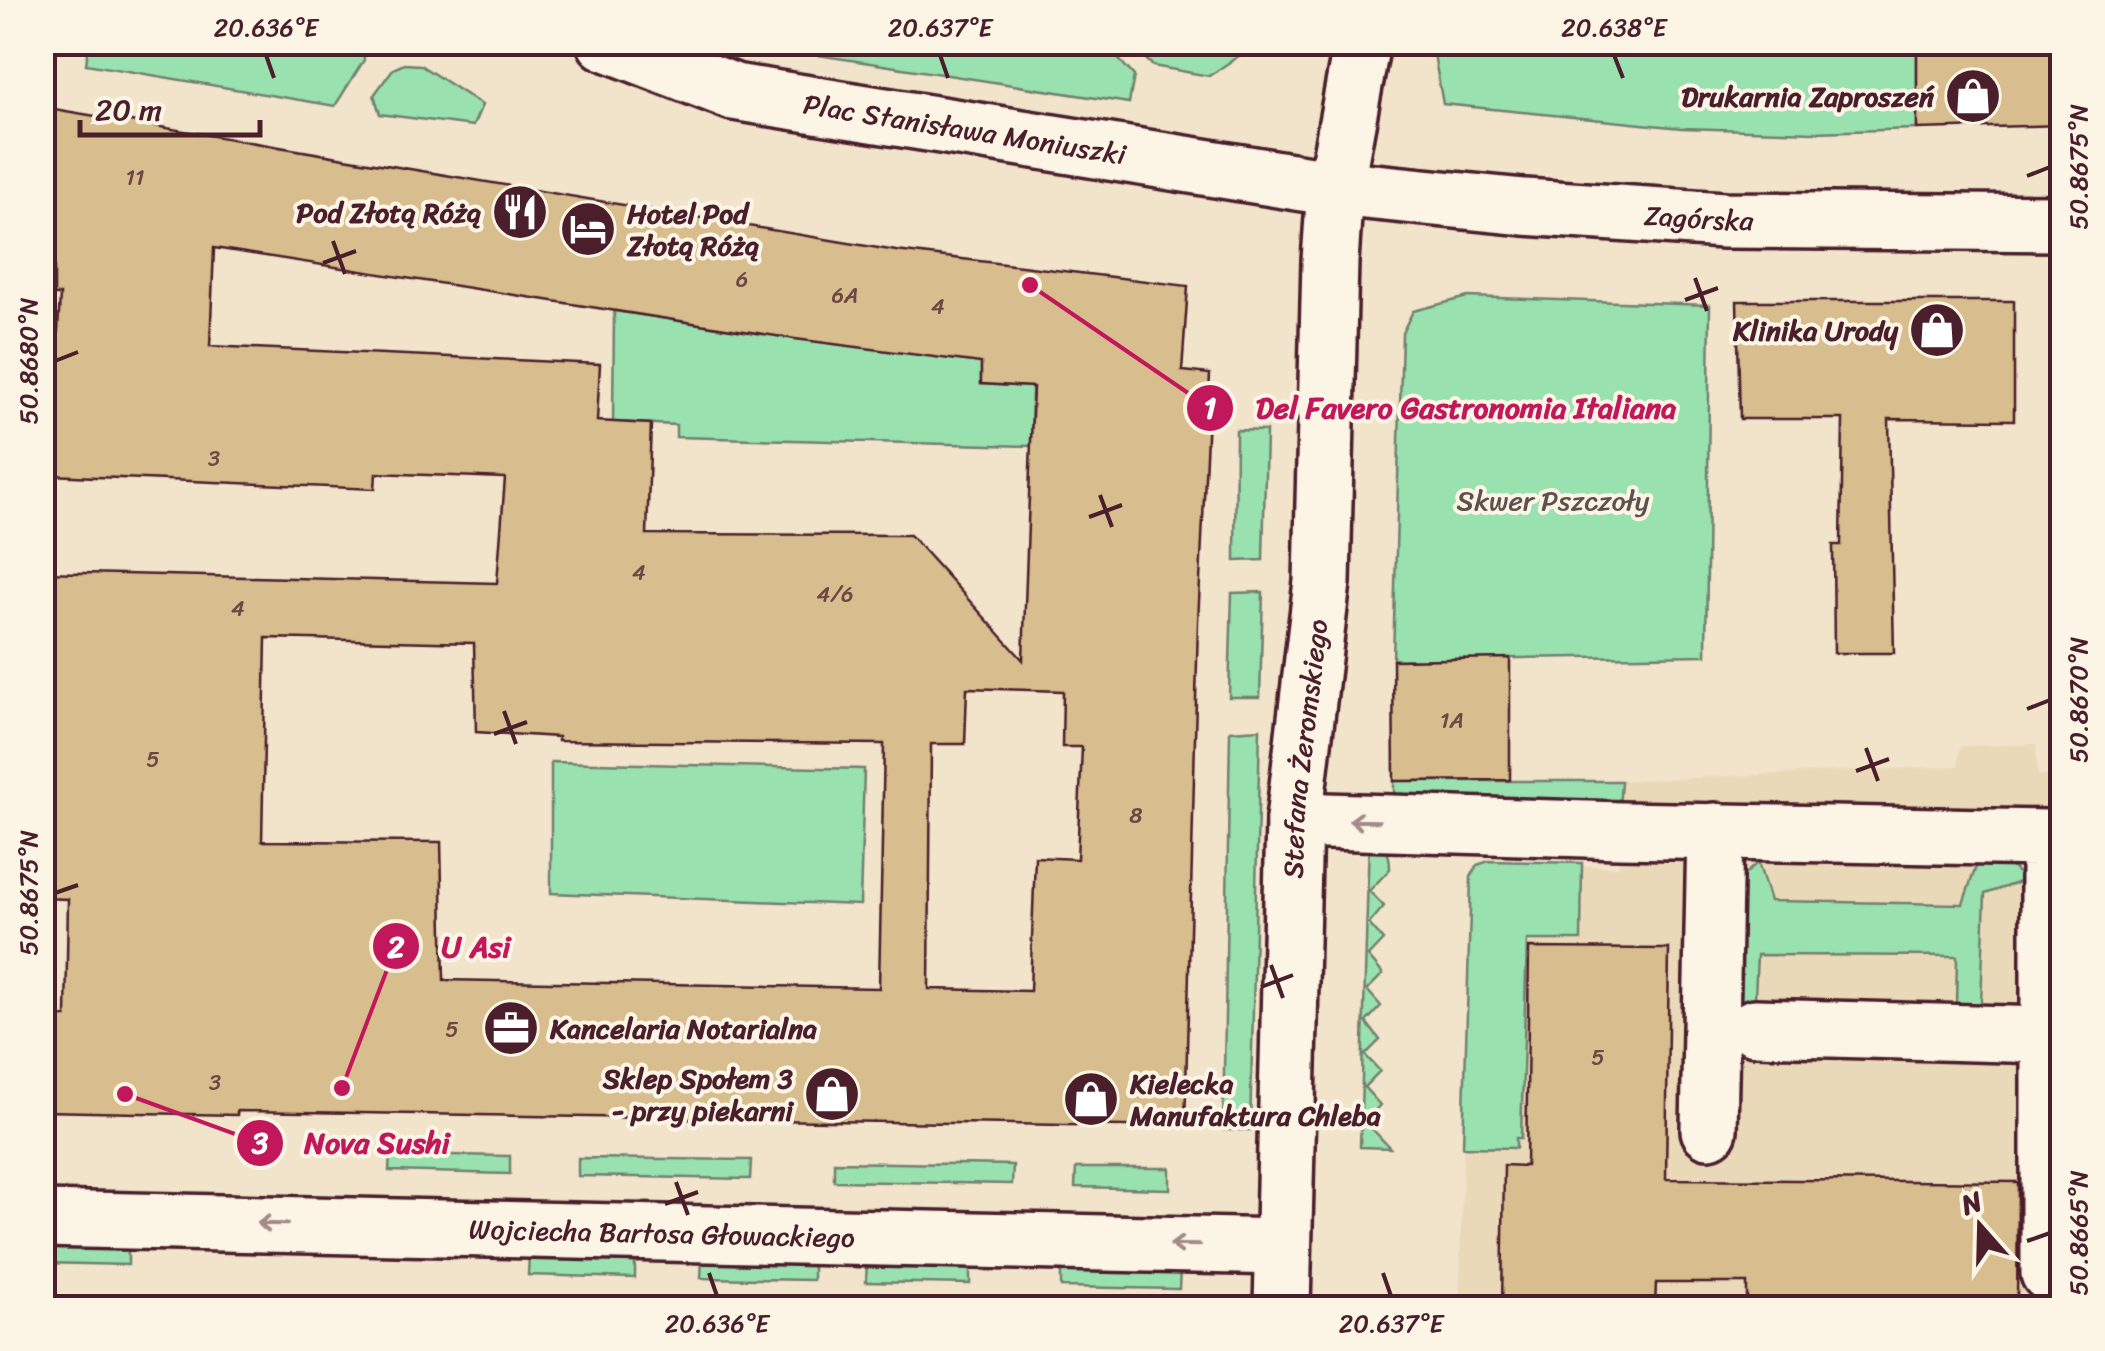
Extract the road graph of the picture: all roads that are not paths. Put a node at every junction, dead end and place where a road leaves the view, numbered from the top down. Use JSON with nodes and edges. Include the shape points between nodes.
{"nodes":[{"id":1,"x":606,"y":42,"type":"edge"},
{"id":2,"x":1362,"y":42,"type":"edge"},
{"id":3,"x":1335,"y":188,"type":"junction"},
{"id":4,"x":2062,"y":223,"type":"edge"},
{"id":5,"x":1294,"y":820,"type":"junction"},
{"id":6,"x":1715,"y":832,"type":"junction"},
{"id":7,"x":1755,"y":1027,"type":"dead end"},
{"id":8,"x":2050,"y":1035,"type":"junction"},
{"id":9,"x":1709,"y":1130,"type":"dead end"},
{"id":10,"x":42,"y":1219,"type":"edge"},
{"id":11,"x":1282,"y":1247,"type":"junction"},
{"id":12,"x":2062,"y":1281,"type":"edge"},
{"id":13,"x":1282,"y":1308,"type":"edge"}],
"edges":[{"from":1,"to":3,"type":"street","name":"Plac Stanisława Moniuszki","via":[[734,92]]},
{"from":2,"to":3,"type":"street","name":"Stefana Żeromskiego"},
{"from":3,"to":4,"type":"street","name":"Zagórska","via":[[1724,220]]},
{"from":3,"to":5,"type":"street","name":"Stefana Żeromskiego","via":[[1322,582]]},
{"from":6,"to":5,"type":"street","one_way":true},
{"from":5,"to":11,"type":"street","name":"Stefana Żeromskiego"},
{"from":6,"to":8,"type":"street","via":[[2049,838]]},
{"from":6,"to":9,"type":"street"},
{"from":7,"to":8,"type":"street"},
{"from":8,"to":12,"type":"street","via":[[2049,1272]]},
{"from":11,"to":10,"type":"street","name":"Wojciecha Bartosa Głowackiego","one_way":true},
{"from":11,"to":13,"type":"street","name":"Stefana Żeromskiego"}]}
